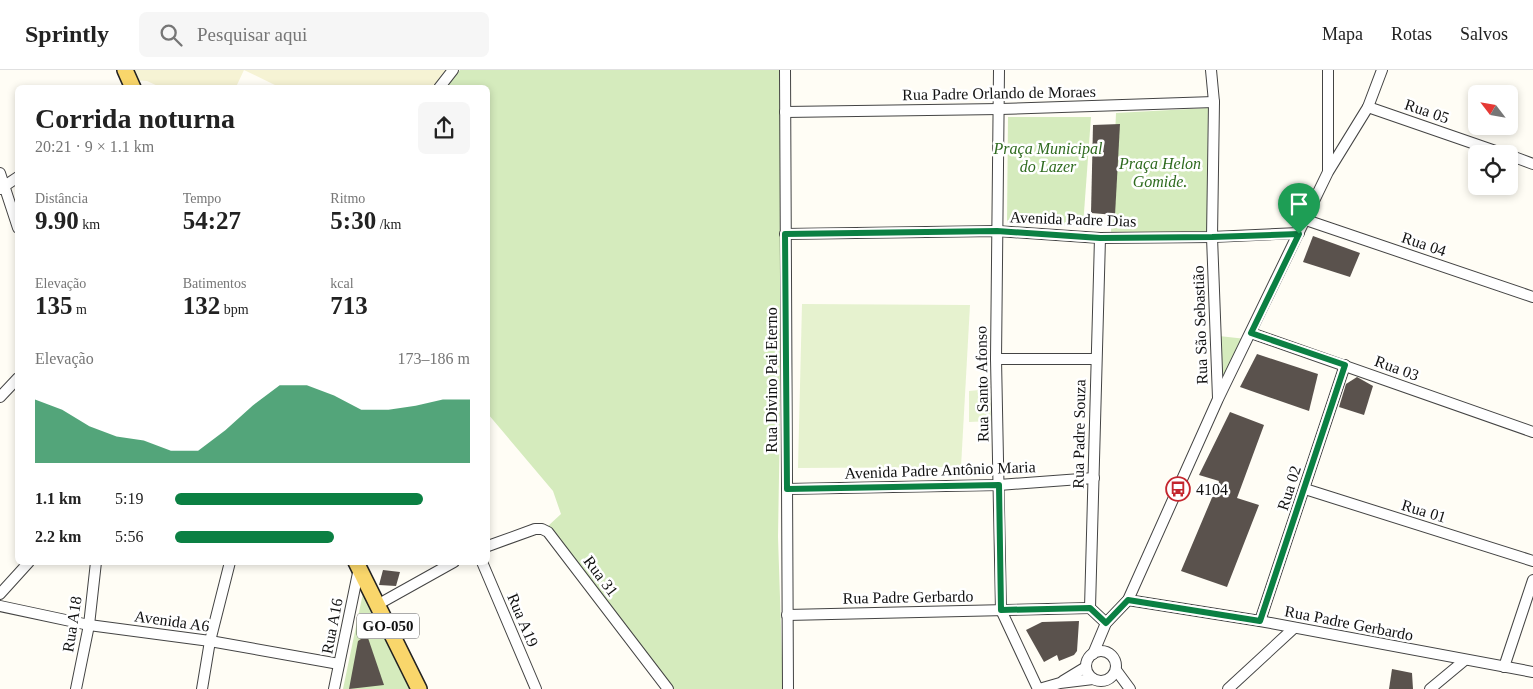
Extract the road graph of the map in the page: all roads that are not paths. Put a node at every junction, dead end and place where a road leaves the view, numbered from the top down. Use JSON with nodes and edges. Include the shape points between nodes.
{"nodes":[{"id":1,"x":125,"y":70,"type":"edge"},
{"id":2,"x":453,"y":70,"type":"edge"},
{"id":3,"x":784,"y":70,"type":"edge"},
{"id":4,"x":999,"y":70,"type":"edge"},
{"id":5,"x":1211,"y":70,"type":"edge"},
{"id":6,"x":1328,"y":70,"type":"edge"},
{"id":7,"x":1382,"y":70,"type":"edge"},
{"id":8,"x":132,"y":85,"type":"edge"},
{"id":9,"x":442,"y":85,"type":"edge"},
{"id":10,"x":1214,"y":102,"type":"junction"},
{"id":11,"x":1368,"y":107,"type":"junction"},
{"id":12,"x":1000,"y":109,"type":"junction"},
{"id":13,"x":785,"y":112,"type":"junction"},
{"id":14,"x":1478,"y":145,"type":"edge"},
{"id":15,"x":1518,"y":158,"type":"edge"},
{"id":16,"x":1533,"y":164,"type":"edge"},
{"id":17,"x":1328,"y":172,"type":"junction"},
{"id":18,"x":0,"y":173,"type":"edge"},
{"id":19,"x":15,"y":179,"type":"edge"},
{"id":20,"x":2,"y":187,"type":"edge"},
{"id":21,"x":15,"y":220,"type":"edge"},
{"id":22,"x":1306,"y":220,"type":"junction"},
{"id":23,"x":997,"y":231,"type":"junction"},
{"id":24,"x":785,"y":234,"type":"junction"},
{"id":25,"x":1299,"y":234,"type":"junction"},
{"id":26,"x":1212,"y":237,"type":"junction"},
{"id":27,"x":1100,"y":238,"type":"junction"},
{"id":28,"x":1533,"y":296,"type":"edge"},
{"id":29,"x":1251,"y":333,"type":"junction"},
{"id":30,"x":996,"y":358,"type":"junction"},
{"id":31,"x":1096,"y":359,"type":"junction"},
{"id":32,"x":1345,"y":365,"type":"junction"},
{"id":33,"x":15,"y":381,"type":"edge"},
{"id":34,"x":0,"y":397,"type":"edge"},
{"id":35,"x":1218,"y":399,"type":"junction"},
{"id":36,"x":1533,"y":432,"type":"edge"},
{"id":37,"x":1094,"y":478,"type":"junction"},
{"id":38,"x":999,"y":485,"type":"junction"},
{"id":39,"x":787,"y":489,"type":"junction"},
{"id":40,"x":1305,"y":489,"type":"junction"},
{"id":41,"x":490,"y":545,"type":"edge"},
{"id":42,"x":1533,"y":561,"type":"edge"},
{"id":43,"x":26,"y":565,"type":"edge"},
{"id":44,"x":96,"y":565,"type":"edge"},
{"id":45,"x":229,"y":565,"type":"edge"},
{"id":46,"x":357,"y":565,"type":"edge"},
{"id":47,"x":449,"y":565,"type":"edge"},
{"id":48,"x":483,"y":565,"type":"edge"},
{"id":49,"x":1533,"y":580,"type":"edge"},
{"id":50,"x":0,"y":594,"type":"edge"},
{"id":51,"x":1128,"y":600,"type":"junction"},
{"id":52,"x":377,"y":605,"type":"junction"},
{"id":53,"x":0,"y":606,"type":"edge"},
{"id":54,"x":1090,"y":608,"type":"junction"},
{"id":55,"x":1001,"y":610,"type":"junction"},
{"id":56,"x":787,"y":615,"type":"junction"},
{"id":57,"x":1260,"y":621,"type":"junction"},
{"id":58,"x":1106,"y":623,"type":"junction"},
{"id":59,"x":89,"y":625,"type":"junction"},
{"id":60,"x":1294,"y":628,"type":"junction"},
{"id":61,"x":210,"y":641,"type":"junction"},
{"id":62,"x":1107,"y":652,"type":"junction"},
{"id":63,"x":1092,"y":654,"type":"junction"},
{"id":64,"x":1465,"y":660,"type":"junction"},
{"id":65,"x":339,"y":664,"type":"junction"},
{"id":66,"x":1086,"y":667,"type":"junction"},
{"id":67,"x":1504,"y":667,"type":"junction"},
{"id":68,"x":1116,"y":670,"type":"junction"},
{"id":69,"x":1533,"y":672,"type":"edge"},
{"id":70,"x":1093,"y":679,"type":"junction"},
{"id":71,"x":1108,"y":680,"type":"junction"},
{"id":72,"x":1060,"y":683,"type":"junction"},
{"id":73,"x":1129,"y":688,"type":"edge"},
{"id":74,"x":76,"y":689,"type":"edge"},
{"id":75,"x":202,"y":689,"type":"edge"},
{"id":76,"x":334,"y":689,"type":"edge"},
{"id":77,"x":419,"y":689,"type":"edge"},
{"id":78,"x":536,"y":689,"type":"edge"},
{"id":79,"x":668,"y":689,"type":"edge"},
{"id":80,"x":788,"y":689,"type":"edge"},
{"id":81,"x":1038,"y":689,"type":"edge"},
{"id":82,"x":1228,"y":689,"type":"edge"},
{"id":83,"x":1430,"y":689,"type":"edge"}],
"edges":[{"from":1,"to":8,"type":"main road"},
{"from":2,"to":9,"type":"street"},
{"from":3,"to":13,"type":"street","name":"Rua Divino Pai Eterno"},
{"from":4,"to":12,"type":"street","name":"Rua Santo Afonso"},
{"from":5,"to":10,"type":"street","name":"Rua São Sebastião"},
{"from":6,"to":17,"type":"street"},
{"from":7,"to":11,"type":"street"},
{"from":10,"to":12,"type":"street","name":"Rua Padre Orlando de Moraes"},
{"from":10,"to":26,"type":"street","name":"Rua São Sebastião"},
{"from":11,"to":14,"type":"street","name":"Rua 05"},
{"from":11,"to":17,"type":"street"},
{"from":12,"to":13,"type":"street","name":"Rua Padre Orlando de Moraes"},
{"from":12,"to":23,"type":"street","name":"Rua Santo Afonso"},
{"from":13,"to":24,"type":"street","name":"Rua Divino Pai Eterno"},
{"from":15,"to":16,"type":"street"},
{"from":17,"to":22,"type":"street"},
{"from":18,"to":20,"type":"street"},
{"from":19,"to":20,"type":"street"},
{"from":20,"to":21,"type":"street"},
{"from":22,"to":25,"type":"street"},
{"from":22,"to":28,"type":"street","name":"Rua 04"},
{"from":23,"to":24,"type":"street","name":"Avenida Padre Dias"},
{"from":23,"to":27,"type":"street","name":"Avenida Padre Dias"},
{"from":23,"to":30,"type":"street","name":"Rua Santo Afonso"},
{"from":24,"to":39,"type":"street","name":"Rua Divino Pai Eterno"},
{"from":25,"to":26,"type":"street","name":"Avenida Padre Dias"},
{"from":25,"to":29,"type":"street"},
{"from":26,"to":27,"type":"street","name":"Avenida Padre Dias"},
{"from":26,"to":35,"type":"street","name":"Rua São Sebastião"},
{"from":27,"to":31,"type":"street","name":"Rua Padre Souza"},
{"from":29,"to":32,"type":"street","name":"Rua 03"},
{"from":29,"to":35,"type":"street"},
{"from":30,"to":31,"type":"street"},
{"from":30,"to":38,"type":"street","name":"Rua Santo Afonso"},
{"from":31,"to":37,"type":"street","name":"Rua Padre Souza"},
{"from":32,"to":36,"type":"street","name":"Rua 03"},
{"from":32,"to":40,"type":"street","name":"Rua 02"},
{"from":33,"to":34,"type":"street"},
{"from":35,"to":51,"type":"street"},
{"from":37,"to":38,"type":"street","name":"Avenida Padre Antônio Maria"},
{"from":37,"to":54,"type":"street","name":"Rua Padre Souza"},
{"from":38,"to":39,"type":"street","name":"Avenida Padre Antônio Maria"},
{"from":38,"to":55,"type":"street","name":"Rua Santo Afonso"},
{"from":39,"to":56,"type":"street","name":"Rua Divino Pai Eterno"},
{"from":40,"to":42,"type":"street","name":"Rua 01"},
{"from":40,"to":57,"type":"street","name":"Rua 02"},
{"from":41,"to":79,"type":"street","name":"Rua 31","via":[[535,528],[548,532]]},
{"from":43,"to":50,"type":"street"},
{"from":44,"to":59,"type":"street","name":"Rua A18"},
{"from":45,"to":61,"type":"street"},
{"from":46,"to":52,"type":"main road","number":"GO-050"},
{"from":46,"to":65,"type":"street","name":"Rua A16"},
{"from":47,"to":52,"type":"street"},
{"from":48,"to":78,"type":"street","name":"Rua A19"},
{"from":49,"to":67,"type":"street"},
{"from":51,"to":57,"type":"street","name":"Rua Padre Gerbardo"},
{"from":51,"to":58,"type":"street"},
{"from":52,"to":77,"type":"main road","number":"GO-050"},
{"from":53,"to":59,"type":"street","name":"Avenida A6"},
{"from":54,"to":55,"type":"street","name":"Rua Padre Gerbardo"},
{"from":54,"to":58,"type":"street"},
{"from":55,"to":56,"type":"street","name":"Rua Padre Gerbardo"},
{"from":55,"to":81,"type":"street","name":"Rua Santo Afonso"},
{"from":56,"to":80,"type":"street","name":"Rua Divino Pai Eterno"},
{"from":57,"to":60,"type":"street","name":"Rua Padre Gerbardo"},
{"from":58,"to":62,"type":"street"},
{"from":58,"to":63,"type":"street"},
{"from":59,"to":61,"type":"street","name":"Avenida A6"},
{"from":59,"to":74,"type":"street","name":"Rua A18"},
{"from":60,"to":64,"type":"street","name":"Rua Padre Gerbardo"},
{"from":60,"to":82,"type":"street"},
{"from":61,"to":65,"type":"street","name":"Avenida A6"},
{"from":61,"to":75,"type":"street"},
{"from":62,"to":63,"type":"street"},
{"from":62,"to":68,"type":"street","via":[[1115,660]]},
{"from":63,"to":66,"type":"street"},
{"from":64,"to":67,"type":"street","name":"Rua Padre Gerbardo"},
{"from":64,"to":83,"type":"street"},
{"from":65,"to":76,"type":"street","name":"Rua A16"},
{"from":66,"to":70,"type":"street"},
{"from":66,"to":72,"type":"street"},
{"from":67,"to":69,"type":"street","name":"Rua Padre Gerbardo"},
{"from":68,"to":71,"type":"street"},
{"from":68,"to":73,"type":"street"},
{"from":70,"to":71,"type":"street"},
{"from":70,"to":72,"type":"street"},
{"from":71,"to":73,"type":"street"},
{"from":72,"to":81,"type":"street"}]}
